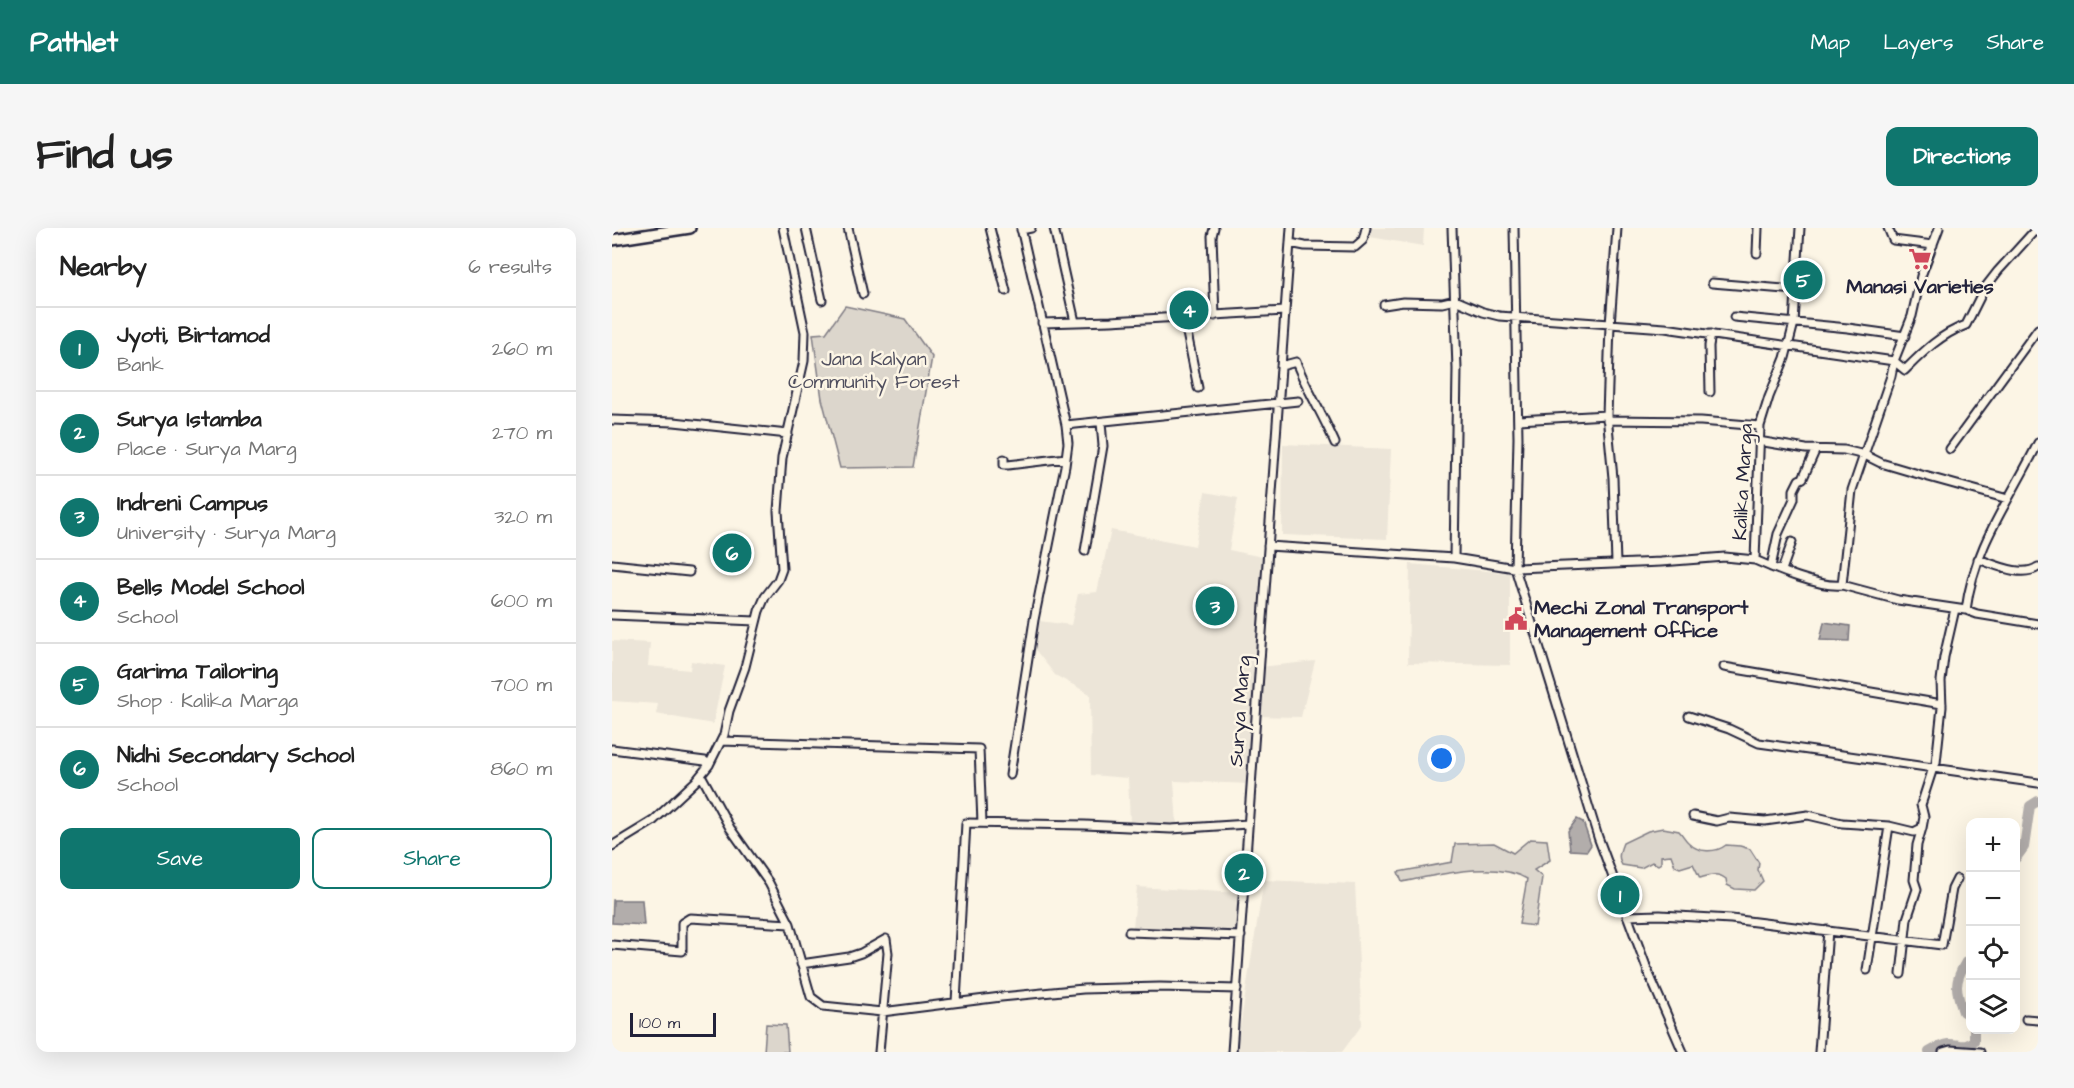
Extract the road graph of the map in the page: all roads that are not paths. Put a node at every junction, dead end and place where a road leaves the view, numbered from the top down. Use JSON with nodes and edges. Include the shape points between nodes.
{"nodes":[{"id":1,"x":690,"y":228,"type":"edge"},
{"id":2,"x":783,"y":228,"type":"edge"},
{"id":3,"x":806,"y":228,"type":"edge"},
{"id":4,"x":848,"y":228,"type":"edge"},
{"id":5,"x":990,"y":228,"type":"edge"},
{"id":6,"x":1031,"y":228,"type":"edge"},
{"id":7,"x":1054,"y":228,"type":"edge"},
{"id":8,"x":1214,"y":228,"type":"edge"},
{"id":9,"x":1291,"y":228,"type":"edge"},
{"id":10,"x":1366,"y":228,"type":"edge"},
{"id":11,"x":1452,"y":228,"type":"edge"},
{"id":12,"x":1514,"y":228,"type":"edge"},
{"id":13,"x":1617,"y":228,"type":"edge"},
{"id":14,"x":1758,"y":228,"type":"edge"},
{"id":15,"x":1800,"y":228,"type":"edge"},
{"id":16,"x":1888,"y":228,"type":"edge"},
{"id":17,"x":1939,"y":228,"type":"edge"},
{"id":18,"x":2037,"y":228,"type":"edge"},
{"id":19,"x":1021,"y":229,"type":"edge"},
{"id":20,"x":612,"y":240,"type":"edge"},
{"id":21,"x":1290,"y":243,"type":"junction"},
{"id":22,"x":1933,"y":245,"type":"junction"},
{"id":23,"x":1757,"y":253,"type":"dead end"},
{"id":24,"x":1712,"y":283,"type":"dead end"},
{"id":25,"x":1796,"y":290,"type":"junction"},
{"id":26,"x":1006,"y":291,"type":"dead end"},
{"id":27,"x":863,"y":294,"type":"dead end"},
{"id":28,"x":822,"y":300,"type":"dead end"},
{"id":29,"x":1455,"y":300,"type":"junction"},
{"id":30,"x":1384,"y":305,"type":"dead end"},
{"id":31,"x":1285,"y":311,"type":"junction"},
{"id":32,"x":1215,"y":316,"type":"junction"},
{"id":33,"x":1515,"y":317,"type":"junction"},
{"id":34,"x":1734,"y":317,"type":"dead end"},
{"id":35,"x":1184,"y":318,"type":"junction"},
{"id":36,"x":1042,"y":322,"type":"junction"},
{"id":37,"x":1075,"y":322,"type":"junction"},
{"id":38,"x":1794,"y":323,"type":"junction"},
{"id":39,"x":1610,"y":325,"type":"junction"},
{"id":40,"x":2038,"y":329,"type":"edge"},
{"id":41,"x":1711,"y":334,"type":"junction"},
{"id":42,"x":1905,"y":336,"type":"junction"},
{"id":43,"x":1788,"y":345,"type":"junction"},
{"id":44,"x":1894,"y":361,"type":"junction"},
{"id":45,"x":1281,"y":366,"type":"junction"},
{"id":46,"x":1198,"y":388,"type":"dead end"},
{"id":47,"x":1710,"y":392,"type":"dead end"},
{"id":48,"x":1298,"y":401,"type":"dead end"},
{"id":49,"x":1279,"y":402,"type":"junction"},
{"id":50,"x":1607,"y":417,"type":"junction"},
{"id":51,"x":612,"y":420,"type":"edge"},
{"id":52,"x":1518,"y":420,"type":"junction"},
{"id":53,"x":1101,"y":422,"type":"junction"},
{"id":54,"x":1066,"y":425,"type":"junction"},
{"id":55,"x":1760,"y":426,"type":"junction"},
{"id":56,"x":788,"y":434,"type":"junction"},
{"id":57,"x":1758,"y":441,"type":"junction"},
{"id":58,"x":1335,"y":443,"type":"dead end"},
{"id":59,"x":2038,"y":443,"type":"edge"},
{"id":60,"x":1816,"y":449,"type":"junction"},
{"id":61,"x":1950,"y":449,"type":"dead end"},
{"id":62,"x":1865,"y":454,"type":"junction"},
{"id":63,"x":2035,"y":456,"type":"edge"},
{"id":64,"x":1066,"y":458,"type":"junction"},
{"id":65,"x":1004,"y":459,"type":"dead end"},
{"id":66,"x":2008,"y":499,"type":"junction"},
{"id":67,"x":1792,"y":542,"type":"dead end"},
{"id":68,"x":1268,"y":546,"type":"junction"},
{"id":69,"x":1085,"y":550,"type":"dead end"},
{"id":70,"x":1454,"y":558,"type":"junction"},
{"id":71,"x":1978,"y":559,"type":"junction"},
{"id":72,"x":1755,"y":560,"type":"junction"},
{"id":73,"x":1616,"y":563,"type":"junction"},
{"id":74,"x":612,"y":564,"type":"edge"},
{"id":75,"x":1772,"y":567,"type":"junction"},
{"id":76,"x":2038,"y":567,"type":"edge"},
{"id":77,"x":1515,"y":568,"type":"junction"},
{"id":78,"x":1782,"y":570,"type":"junction"},
{"id":79,"x":689,"y":572,"type":"dead end"},
{"id":80,"x":1842,"y":585,"type":"junction"},
{"id":81,"x":1955,"y":609,"type":"junction"},
{"id":82,"x":1966,"y":610,"type":"junction"},
{"id":83,"x":612,"y":615,"type":"edge"},
{"id":84,"x":756,"y":621,"type":"junction"},
{"id":85,"x":2038,"y":624,"type":"edge"},
{"id":86,"x":1724,"y":667,"type":"dead end"},
{"id":87,"x":1942,"y":704,"type":"junction"},
{"id":88,"x":1689,"y":716,"type":"dead end"},
{"id":89,"x":721,"y":741,"type":"junction"},
{"id":90,"x":612,"y":749,"type":"edge"},
{"id":91,"x":709,"y":765,"type":"junction"},
{"id":92,"x":1933,"y":768,"type":"junction"},
{"id":93,"x":701,"y":775,"type":"junction"},
{"id":94,"x":1010,"y":775,"type":"dead end"},
{"id":95,"x":2038,"y":783,"type":"edge"},
{"id":96,"x":1693,"y":816,"type":"dead end"},
{"id":97,"x":982,"y":823,"type":"junction"},
{"id":98,"x":1248,"y":824,"type":"junction"},
{"id":99,"x":1888,"y":826,"type":"junction"},
{"id":100,"x":1922,"y":828,"type":"junction"},
{"id":101,"x":612,"y":846,"type":"edge"},
{"id":102,"x":1958,"y":879,"type":"dead end"},
{"id":103,"x":1627,"y":916,"type":"junction"},
{"id":104,"x":790,"y":924,"type":"junction"},
{"id":105,"x":1828,"y":930,"type":"junction"},
{"id":106,"x":1129,"y":932,"type":"dead end"},
{"id":107,"x":1240,"y":936,"type":"junction"},
{"id":108,"x":1872,"y":936,"type":"junction"},
{"id":109,"x":1904,"y":939,"type":"junction"},
{"id":110,"x":612,"y":945,"type":"edge"},
{"id":111,"x":801,"y":964,"type":"junction"},
{"id":112,"x":1867,"y":970,"type":"dead end"},
{"id":113,"x":1901,"y":975,"type":"dead end"},
{"id":114,"x":1237,"y":989,"type":"junction"},
{"id":115,"x":956,"y":1002,"type":"junction"},
{"id":116,"x":882,"y":1012,"type":"junction"},
{"id":117,"x":2026,"y":1019,"type":"dead end"},
{"id":118,"x":2038,"y":1020,"type":"edge"},
{"id":119,"x":879,"y":1052,"type":"edge"},
{"id":120,"x":1232,"y":1052,"type":"edge"},
{"id":121,"x":1683,"y":1052,"type":"edge"},
{"id":122,"x":1819,"y":1052,"type":"edge"},
{"id":123,"x":1943,"y":1052,"type":"edge"},
{"id":124,"x":1980,"y":1052,"type":"edge"}],
"edges":[{"from":1,"to":20,"type":"highway"},
{"from":2,"to":56,"type":"street","via":[[806,332],[804,361]]},
{"from":3,"to":28,"type":"street"},
{"from":4,"to":27,"type":"street"},
{"from":5,"to":26,"type":"street"},
{"from":6,"to":19,"type":"street"},
{"from":7,"to":37,"type":"street"},
{"from":8,"to":32,"type":"street"},
{"from":9,"to":21,"type":"street","name":"Surya Marg"},
{"from":10,"to":21,"type":"street","via":[[1363,240],[1354,247]]},
{"from":11,"to":29,"type":"street"},
{"from":12,"to":33,"type":"street"},
{"from":13,"to":39,"type":"street"},
{"from":14,"to":23,"type":"street"},
{"from":15,"to":25,"type":"street","name":"Kalika Marga"},
{"from":16,"to":22,"type":"street","via":[[1893,240]]},
{"from":17,"to":22,"type":"street"},
{"from":18,"to":44,"type":"street","via":[[1984,289],[1966,325],[1938,338],[1905,370]]},
{"from":19,"to":36,"type":"street"},
{"from":21,"to":31,"type":"street","name":"Surya Marg"},
{"from":22,"to":42,"type":"street"},
{"from":24,"to":25,"type":"street"},
{"from":25,"to":38,"type":"street","name":"Kalika Marga"},
{"from":29,"to":30,"type":"street"},
{"from":29,"to":33,"type":"street","via":[[1483,312]]},
{"from":29,"to":70,"type":"street"},
{"from":31,"to":32,"type":"street"},
{"from":31,"to":45,"type":"street","name":"Surya Marg"},
{"from":32,"to":35,"type":"street"},
{"from":33,"to":39,"type":"street"},
{"from":33,"to":52,"type":"street"},
{"from":34,"to":38,"type":"street"},
{"from":35,"to":37,"type":"street"},
{"from":35,"to":46,"type":"street"},
{"from":36,"to":37,"type":"street"},
{"from":36,"to":54,"type":"street"},
{"from":38,"to":42,"type":"street"},
{"from":38,"to":43,"type":"street","name":"Kalika Marga"},
{"from":39,"to":41,"type":"street"},
{"from":39,"to":50,"type":"street"},
{"from":40,"to":61,"type":"street"},
{"from":41,"to":43,"type":"street"},
{"from":41,"to":47,"type":"street"},
{"from":42,"to":44,"type":"street"},
{"from":43,"to":44,"type":"street"},
{"from":43,"to":55,"type":"street","name":"Kalika Marga"},
{"from":44,"to":62,"type":"street"},
{"from":45,"to":49,"type":"street","name":"Surya Marg"},
{"from":45,"to":58,"type":"street","via":[[1296,362]]},
{"from":48,"to":49,"type":"street"},
{"from":49,"to":53,"type":"street"},
{"from":49,"to":68,"type":"street","name":"Surya Marg"},
{"from":50,"to":52,"type":"street"},
{"from":50,"to":55,"type":"street"},
{"from":50,"to":73,"type":"street"},
{"from":51,"to":56,"type":"street"},
{"from":52,"to":77,"type":"street"},
{"from":53,"to":54,"type":"street"},
{"from":53,"to":69,"type":"street","via":[[1103,446]]},
{"from":54,"to":64,"type":"street"},
{"from":55,"to":57,"type":"street","name":"Kalika Marga"},
{"from":56,"to":84,"type":"street","via":[[778,511],[782,569]]},
{"from":57,"to":60,"type":"street"},
{"from":57,"to":72,"type":"street","name":"Kalika Marga"},
{"from":59,"to":63,"type":"street"},
{"from":60,"to":62,"type":"street"},
{"from":60,"to":75,"type":"street","via":[[1794,490],[1794,499],[1778,534]]},
{"from":62,"to":66,"type":"street","via":[[1881,463]]},
{"from":62,"to":80,"type":"street","via":[[1852,490]]},
{"from":63,"to":66,"type":"street"},
{"from":64,"to":65,"type":"street","via":[[1008,465],[1004,465]]},
{"from":64,"to":94,"type":"street","via":[[1030,643]]},
{"from":66,"to":71,"type":"street"},
{"from":67,"to":78,"type":"street"},
{"from":68,"to":70,"type":"street"},
{"from":68,"to":98,"type":"street","name":"Surya Marg"},
{"from":70,"to":77,"type":"street"},
{"from":71,"to":76,"type":"street","via":[[2018,572]]},
{"from":71,"to":82,"type":"street"},
{"from":72,"to":73,"type":"street","via":[[1725,557]]},
{"from":72,"to":75,"type":"street","name":"Kalika Marga"},
{"from":73,"to":77,"type":"street"},
{"from":74,"to":79,"type":"street"},
{"from":75,"to":78,"type":"street","name":"Kalika Marga"},
{"from":77,"to":103,"type":"street","via":[[1598,837]]},
{"from":78,"to":80,"type":"street","name":"Kalika Marga"},
{"from":80,"to":81,"type":"street","name":"Kalika Marga","via":[[1898,600]]},
{"from":81,"to":82,"type":"street","name":"Kalika Marga"},
{"from":81,"to":87,"type":"street","via":[[1944,657]]},
{"from":82,"to":85,"type":"street","name":"Kalika Marga"},
{"from":83,"to":84,"type":"street"},
{"from":84,"to":89,"type":"street"},
{"from":86,"to":87,"type":"street"},
{"from":87,"to":92,"type":"street"},
{"from":88,"to":92,"type":"street","via":[[1760,743]]},
{"from":89,"to":91,"type":"street"},
{"from":89,"to":97,"type":"street","via":[[979,749]]},
{"from":90,"to":91,"type":"street","via":[[705,761]]},
{"from":91,"to":93,"type":"street"},
{"from":92,"to":95,"type":"street"},
{"from":92,"to":100,"type":"street","via":[[1921,805]]},
{"from":93,"to":101,"type":"street","via":[[653,821]]},
{"from":93,"to":104,"type":"street"},
{"from":96,"to":99,"type":"street","via":[[1764,820],[1808,815],[1842,823]]},
{"from":97,"to":98,"type":"street","via":[[1171,829]]},
{"from":97,"to":115,"type":"street","via":[[970,821],[964,826]]},
{"from":98,"to":107,"type":"street","name":"Surya Marg"},
{"from":99,"to":100,"type":"street","via":[[1914,832]]},
{"from":99,"to":108,"type":"street"},
{"from":100,"to":109,"type":"street","via":[[1914,880],[1917,889]]},
{"from":102,"to":109,"type":"street","via":[[1952,889],[1942,945]]},
{"from":103,"to":105,"type":"street","via":[[1731,919]]},
{"from":103,"to":121,"type":"street"},
{"from":104,"to":110,"type":"street","via":[[690,918],[682,923],[682,951]]},
{"from":104,"to":111,"type":"street"},
{"from":105,"to":108,"type":"street"},
{"from":105,"to":122,"type":"street"},
{"from":106,"to":107,"type":"street"},
{"from":107,"to":114,"type":"street","name":"Surya Marg"},
{"from":108,"to":109,"type":"street"},
{"from":108,"to":112,"type":"street"},
{"from":109,"to":113,"type":"street"},
{"from":111,"to":116,"type":"street","via":[[817,1003]]},
{"from":111,"to":116,"type":"street","via":[[849,957],[886,939]]},
{"from":114,"to":115,"type":"street","via":[[1083,989]]},
{"from":114,"to":120,"type":"street","name":"Surya Marg"},
{"from":115,"to":116,"type":"street"},
{"from":116,"to":119,"type":"street"},
{"from":117,"to":118,"type":"street"},
{"from":123,"to":124,"type":"street"}]}
